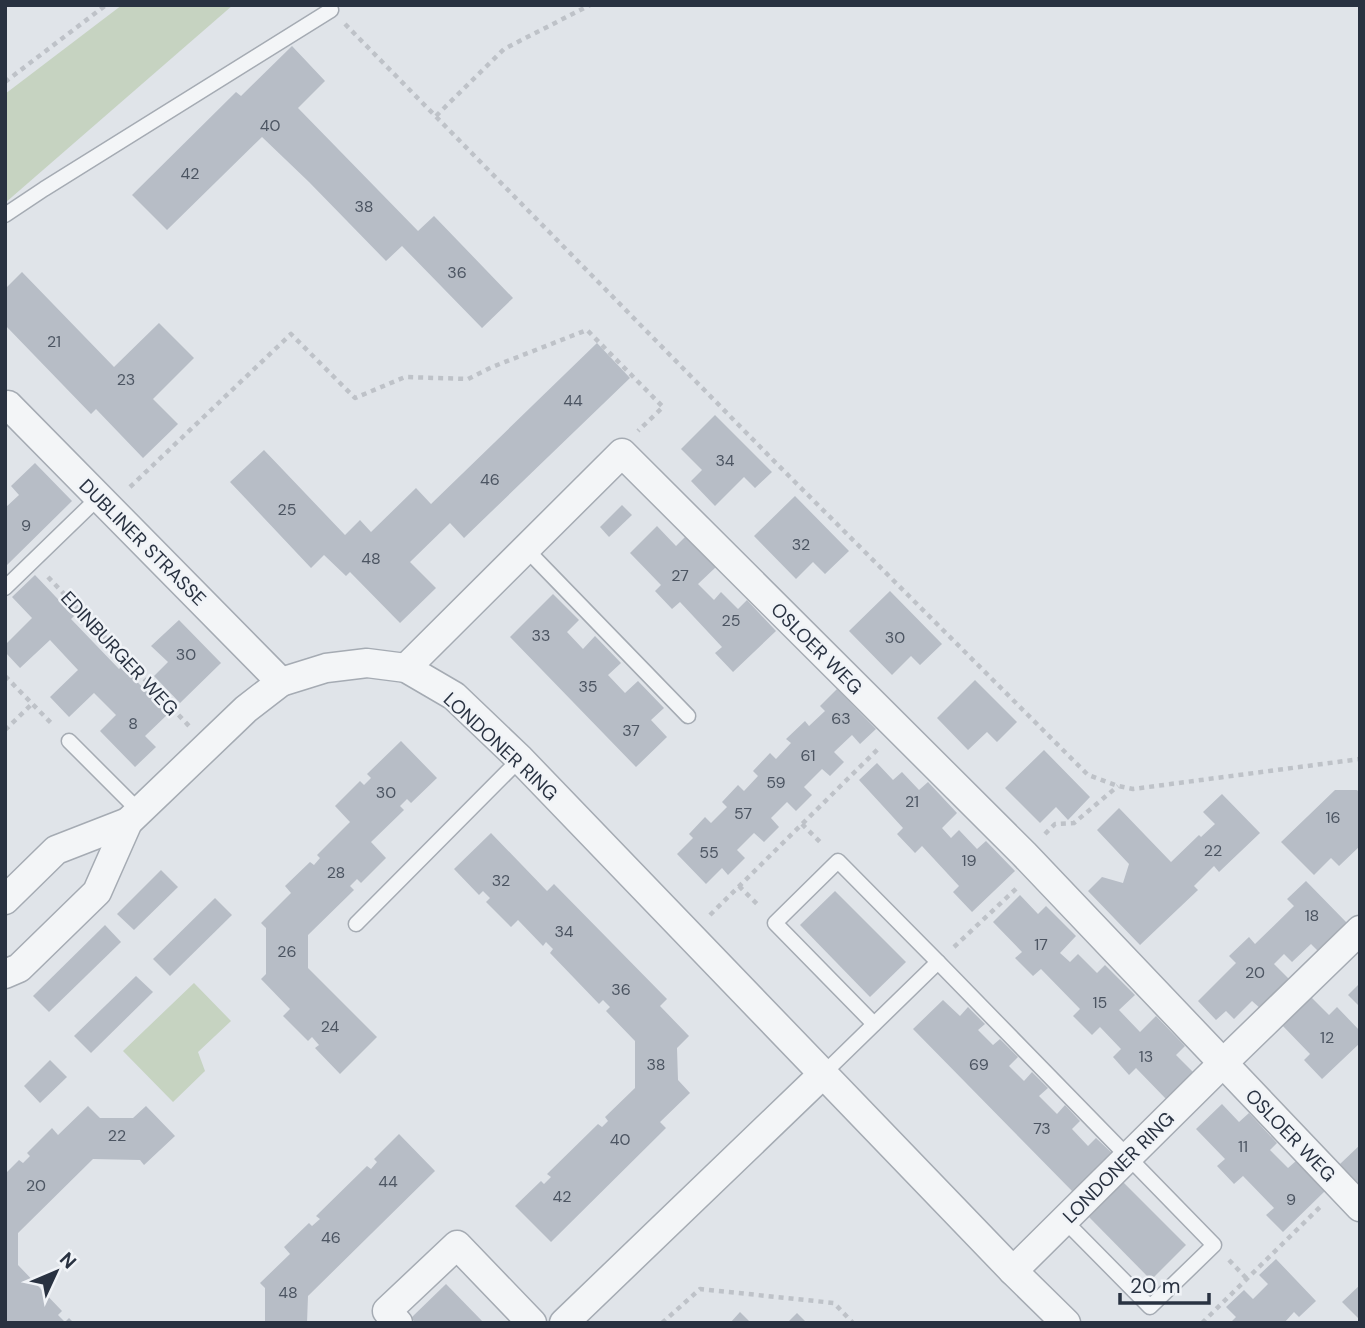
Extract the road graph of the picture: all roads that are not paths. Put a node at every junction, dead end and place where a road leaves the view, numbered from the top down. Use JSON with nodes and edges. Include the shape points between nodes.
{"nodes":[{"id":1,"x":331,"y":10,"type":"road end"},
{"id":2,"x":5,"y":215,"type":"edge"},
{"id":3,"x":6,"y":401,"type":"edge"},
{"id":4,"x":104,"y":502,"type":"junction"},
{"id":5,"x":526,"y":549,"type":"junction"},
{"id":6,"x":5,"y":588,"type":"edge"},
{"id":7,"x":406,"y":668,"type":"junction"},
{"id":8,"x":281,"y":682,"type":"junction"},
{"id":9,"x":688,"y":716,"type":"dead end"},
{"id":10,"x":69,"y":741,"type":"road end"},
{"id":11,"x":520,"y":760,"type":"junction"},
{"id":12,"x":133,"y":816,"type":"junction"},
{"id":13,"x":5,"y":900,"type":"edge"},
{"id":14,"x":356,"y":924,"type":"dead end"},
{"id":15,"x":1360,"y":930,"type":"edge"},
{"id":16,"x":938,"y":962,"type":"junction"},
{"id":17,"x":5,"y":974,"type":"edge"},
{"id":18,"x":874,"y":1024,"type":"junction"},
{"id":19,"x":1222,"y":1064,"type":"junction"},
{"id":20,"x":823,"y":1074,"type":"junction"},
{"id":21,"x":1128,"y":1157,"type":"junction"},
{"id":22,"x":1350,"y":1197,"type":"edge"},
{"id":23,"x":1064,"y":1220,"type":"junction"},
{"id":24,"x":1013,"y":1271,"type":"junction"},
{"id":25,"x":398,"y":1323,"type":"edge"},
{"id":26,"x":532,"y":1323,"type":"edge"},
{"id":27,"x":564,"y":1323,"type":"edge"},
{"id":28,"x":1066,"y":1323,"type":"edge"}],
"edges":[{"from":1,"to":2,"type":"lane"},
{"from":3,"to":4,"type":"street","name":"DUBLINER STRASSE"},
{"from":4,"to":6,"type":"lane"},
{"from":4,"to":8,"type":"street","name":"DUBLINER STRASSE"},
{"from":5,"to":7,"type":"street"},
{"from":5,"to":9,"type":"lane"},
{"from":5,"to":19,"type":"street","name":"OSLOER WEG","via":[[622,453],[1031,862]]},
{"from":7,"to":8,"type":"street","name":"LONDONER RING","via":[[367,663],[326,668]]},
{"from":7,"to":11,"type":"street","name":"LONDONER RING","via":[[454,696]]},
{"from":8,"to":12,"type":"street","name":"LONDONER RING"},
{"from":10,"to":12,"type":"lane"},
{"from":11,"to":14,"type":"lane"},
{"from":11,"to":20,"type":"street","name":"LONDONER RING"},
{"from":12,"to":13,"type":"street","name":"LONDONER RING","via":[[56,850]]},
{"from":12,"to":17,"type":"street","name":"LONDONER RING","via":[[97,892],[19,968]]},
{"from":15,"to":19,"type":"street"},
{"from":16,"to":18,"type":"lane"},
{"from":16,"to":18,"type":"lane","via":[[838,861],[775,922]]},
{"from":16,"to":21,"type":"lane"},
{"from":18,"to":20,"type":"lane"},
{"from":19,"to":21,"type":"street","name":"LONDONER RING"},
{"from":19,"to":22,"type":"street","name":"OSLOER WEG"},
{"from":20,"to":24,"type":"street","name":"LONDONER RING"},
{"from":20,"to":27,"type":"street"},
{"from":21,"to":23,"type":"street","name":"LONDONER RING"},
{"from":21,"to":23,"type":"lane","via":[[1214,1245],[1150,1307]]},
{"from":23,"to":24,"type":"street","name":"LONDONER RING"},
{"from":24,"to":28,"type":"street","name":"LONDONER RING"},
{"from":25,"to":26,"type":"street","via":[[387,1311],[457,1245]]}]}
